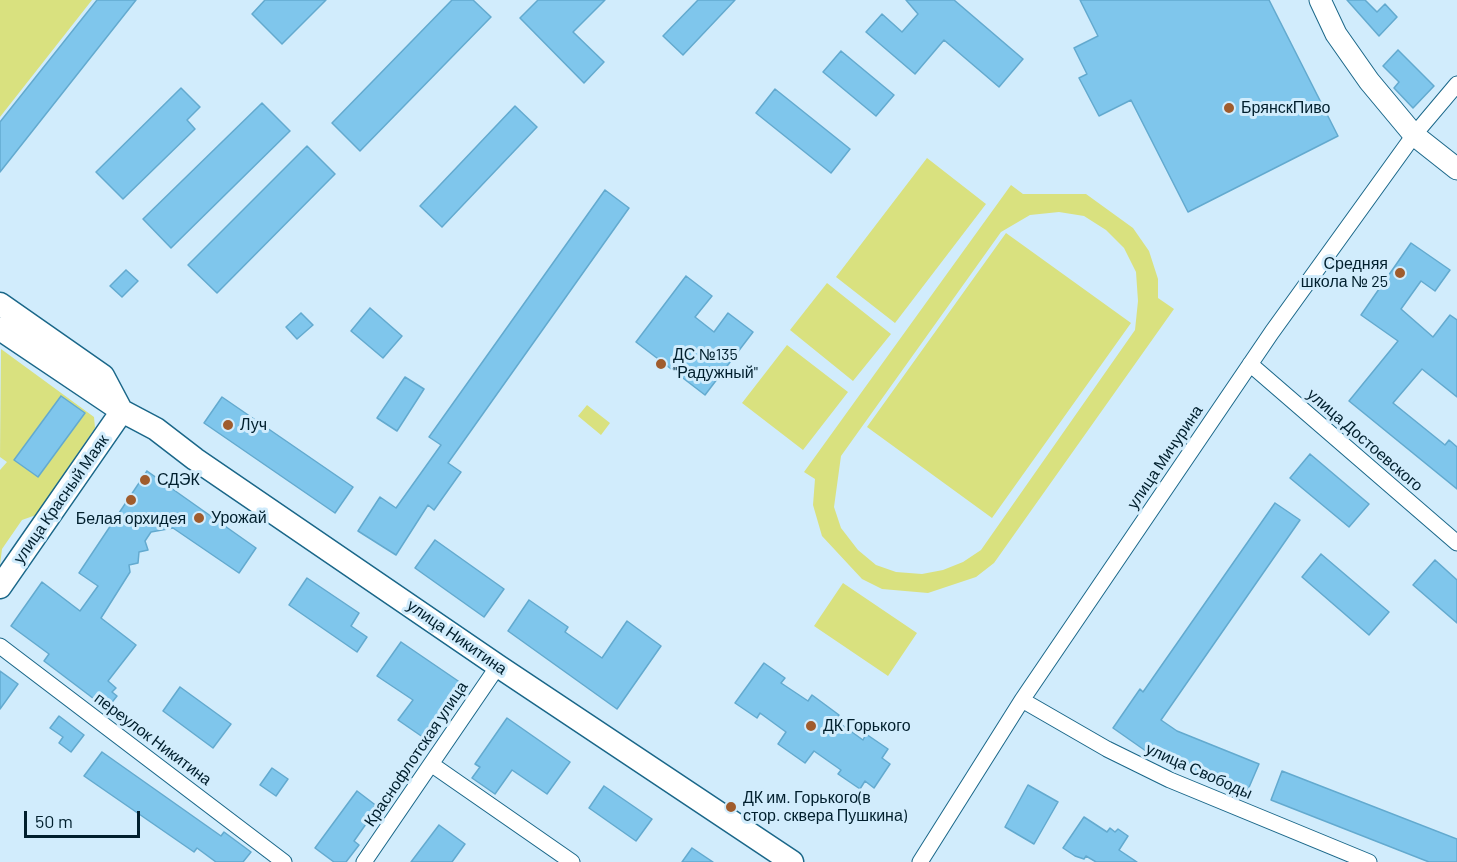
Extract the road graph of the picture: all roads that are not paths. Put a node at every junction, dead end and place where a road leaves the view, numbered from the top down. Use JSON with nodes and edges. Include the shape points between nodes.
{"nodes":[{"id":1,"x":1320,"y":0,"type":"edge"},
{"id":2,"x":1457,"y":84,"type":"edge"},
{"id":3,"x":1414,"y":135,"type":"junction"},
{"id":4,"x":1457,"y":169,"type":"edge"},
{"id":5,"x":0,"y":304,"type":"edge"},
{"id":6,"x":0,"y":329,"type":"edge"},
{"id":7,"x":1250,"y":364,"type":"junction"},
{"id":8,"x":122,"y":411,"type":"junction"},
{"id":9,"x":1457,"y":543,"type":"edge"},
{"id":10,"x":0,"y":587,"type":"edge"},
{"id":11,"x":0,"y":646,"type":"edge"},
{"id":12,"x":498,"y":666,"type":"junction"},
{"id":13,"x":1022,"y":700,"type":"junction"},
{"id":14,"x":431,"y":764,"type":"junction"},
{"id":15,"x":284,"y":862,"type":"edge"},
{"id":16,"x":364,"y":862,"type":"edge"},
{"id":17,"x":572,"y":862,"type":"edge"},
{"id":18,"x":792,"y":862,"type":"edge"},
{"id":19,"x":920,"y":862,"type":"edge"},
{"id":20,"x":1369,"y":862,"type":"edge"}],
"edges":[{"from":1,"to":3,"type":"street","via":[[1336,33],[1369,81]]},
{"from":2,"to":3,"type":"street","name":"улица Мичурина"},
{"from":3,"to":4,"type":"street"},
{"from":3,"to":7,"type":"street","name":"улица Мичурина"},
{"from":5,"to":8,"type":"main road","via":[[103,376]]},
{"from":6,"to":8,"type":"main road","name":"улица Никитина"},
{"from":7,"to":9,"type":"street","name":"улица Достоевского"},
{"from":7,"to":13,"type":"street","name":"улица Мичурина"},
{"from":8,"to":10,"type":"main road","name":"улица Красный Маяк"},
{"from":8,"to":12,"type":"main road","name":"улица Никитина","via":[[156,429]]},
{"from":11,"to":15,"type":"street","name":"переулок Никитина"},
{"from":12,"to":14,"type":"street","name":"Краснофлотская улица"},
{"from":12,"to":18,"type":"main road","name":"улица Никитина"},
{"from":13,"to":19,"type":"street","name":"улица Мичурина"},
{"from":13,"to":20,"type":"street","name":"улица Свободы","via":[[1170,780]]},
{"from":14,"to":16,"type":"street","name":"Краснофлотская улица"},
{"from":14,"to":17,"type":"street"}]}
